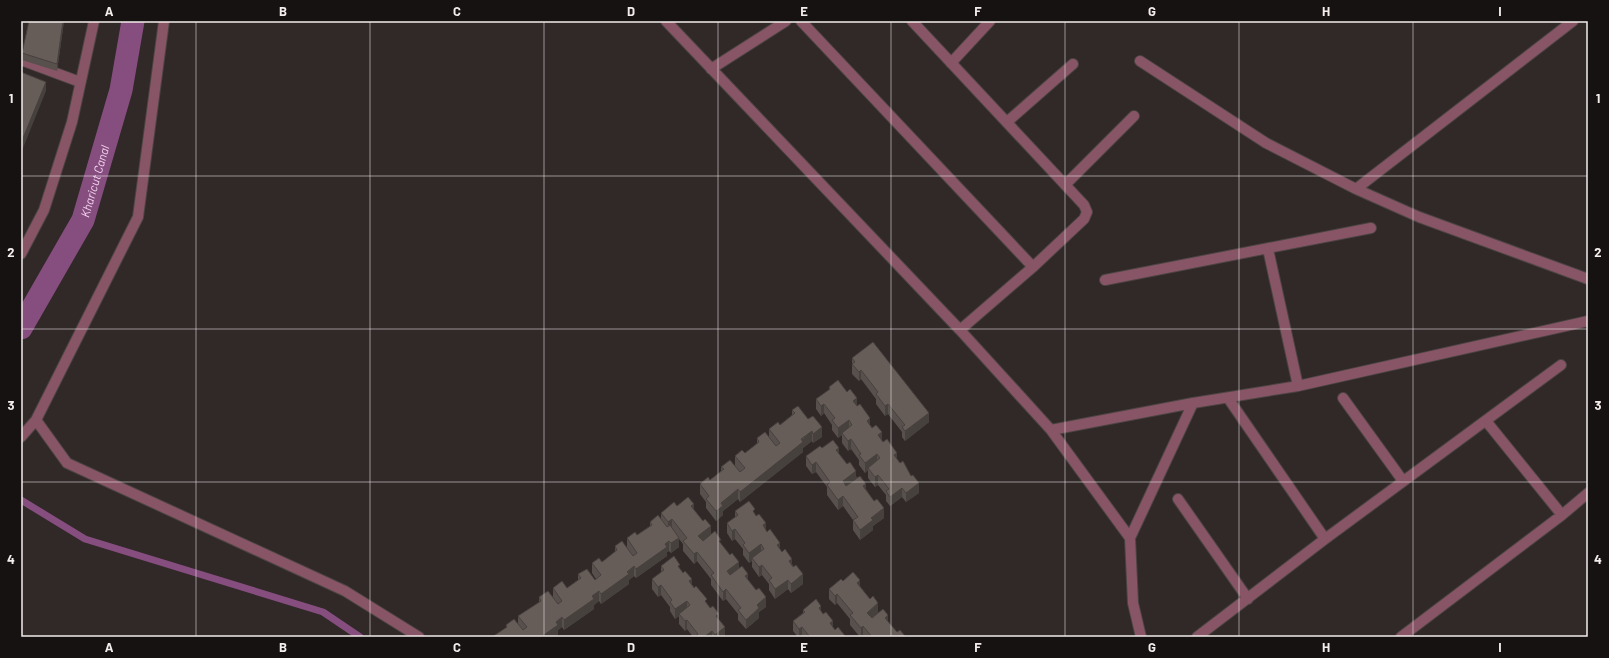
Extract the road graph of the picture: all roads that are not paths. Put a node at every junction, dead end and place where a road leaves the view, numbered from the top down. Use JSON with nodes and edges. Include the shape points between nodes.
{"nodes":[{"id":1,"x":94,"y":21,"type":"edge"},
{"id":2,"x":164,"y":21,"type":"edge"},
{"id":3,"x":666,"y":21,"type":"edge"},
{"id":4,"x":786,"y":21,"type":"edge"},
{"id":5,"x":801,"y":21,"type":"edge"},
{"id":6,"x":912,"y":21,"type":"edge"},
{"id":7,"x":990,"y":21,"type":"edge"},
{"id":8,"x":1573,"y":21,"type":"edge"},
{"id":9,"x":21,"y":60,"type":"edge"},
{"id":10,"x":1140,"y":61,"type":"dead end"},
{"id":11,"x":951,"y":62,"type":"junction"},
{"id":12,"x":1072,"y":64,"type":"dead end"},
{"id":13,"x":711,"y":69,"type":"junction"},
{"id":14,"x":80,"y":82,"type":"junction"},
{"id":15,"x":1134,"y":116,"type":"dead end"},
{"id":16,"x":1006,"y":122,"type":"junction"},
{"id":17,"x":1066,"y":186,"type":"junction"},
{"id":18,"x":1356,"y":189,"type":"junction"},
{"id":19,"x":1371,"y":228,"type":"dead end"},
{"id":20,"x":1268,"y":249,"type":"junction"},
{"id":21,"x":21,"y":254,"type":"edge"},
{"id":22,"x":1032,"y":267,"type":"junction"},
{"id":23,"x":1588,"y":279,"type":"edge"},
{"id":24,"x":1105,"y":280,"type":"dead end"},
{"id":25,"x":1588,"y":321,"type":"edge"},
{"id":26,"x":960,"y":330,"type":"junction"},
{"id":27,"x":1561,"y":365,"type":"dead end"},
{"id":28,"x":1298,"y":386,"type":"junction"},
{"id":29,"x":1228,"y":398,"type":"junction"},
{"id":30,"x":1343,"y":398,"type":"dead end"},
{"id":31,"x":1193,"y":403,"type":"junction"},
{"id":32,"x":36,"y":420,"type":"junction"},
{"id":33,"x":1486,"y":421,"type":"junction"},
{"id":34,"x":1051,"y":430,"type":"junction"},
{"id":35,"x":21,"y":438,"type":"edge"},
{"id":36,"x":1403,"y":481,"type":"junction"},
{"id":37,"x":1588,"y":493,"type":"edge"},
{"id":38,"x":1178,"y":499,"type":"dead end"},
{"id":39,"x":1562,"y":515,"type":"junction"},
{"id":40,"x":1130,"y":538,"type":"junction"},
{"id":41,"x":1325,"y":539,"type":"junction"},
{"id":42,"x":1248,"y":599,"type":"junction"},
{"id":43,"x":419,"y":637,"type":"edge"},
{"id":44,"x":1140,"y":637,"type":"edge"},
{"id":45,"x":1197,"y":637,"type":"edge"},
{"id":46,"x":1401,"y":637,"type":"edge"}],
"edges":[{"from":1,"to":14,"type":"street"},
{"from":2,"to":32,"type":"street","via":[[138,217]]},
{"from":3,"to":13,"type":"street"},
{"from":4,"to":13,"type":"street"},
{"from":5,"to":22,"type":"street"},
{"from":6,"to":11,"type":"street"},
{"from":7,"to":11,"type":"street"},
{"from":8,"to":18,"type":"street"},
{"from":9,"to":14,"type":"street"},
{"from":10,"to":18,"type":"street","via":[[1266,143]]},
{"from":11,"to":16,"type":"street"},
{"from":12,"to":16,"type":"street"},
{"from":13,"to":26,"type":"street"},
{"from":14,"to":21,"type":"street","via":[[72,122],[44,210]]},
{"from":15,"to":17,"type":"street"},
{"from":16,"to":17,"type":"street"},
{"from":17,"to":22,"type":"street","via":[[1084,205],[1087,212],[1084,218]]},
{"from":18,"to":23,"type":"street","via":[[1419,217]]},
{"from":19,"to":20,"type":"street"},
{"from":20,"to":24,"type":"street"},
{"from":20,"to":28,"type":"street"},
{"from":22,"to":26,"type":"street"},
{"from":25,"to":28,"type":"street"},
{"from":26,"to":34,"type":"street"},
{"from":27,"to":33,"type":"street"},
{"from":28,"to":29,"type":"street"},
{"from":29,"to":31,"type":"street"},
{"from":29,"to":41,"type":"street"},
{"from":30,"to":36,"type":"street"},
{"from":31,"to":34,"type":"street"},
{"from":31,"to":40,"type":"street"},
{"from":32,"to":35,"type":"street"},
{"from":32,"to":43,"type":"street","via":[[67,463],[345,592]]},
{"from":33,"to":36,"type":"street"},
{"from":33,"to":39,"type":"street"},
{"from":34,"to":40,"type":"street"},
{"from":36,"to":41,"type":"street"},
{"from":37,"to":39,"type":"street"},
{"from":38,"to":42,"type":"street"},
{"from":39,"to":46,"type":"street"},
{"from":40,"to":44,"type":"street","via":[[1134,603]]},
{"from":41,"to":42,"type":"street"},
{"from":42,"to":45,"type":"street"}]}
